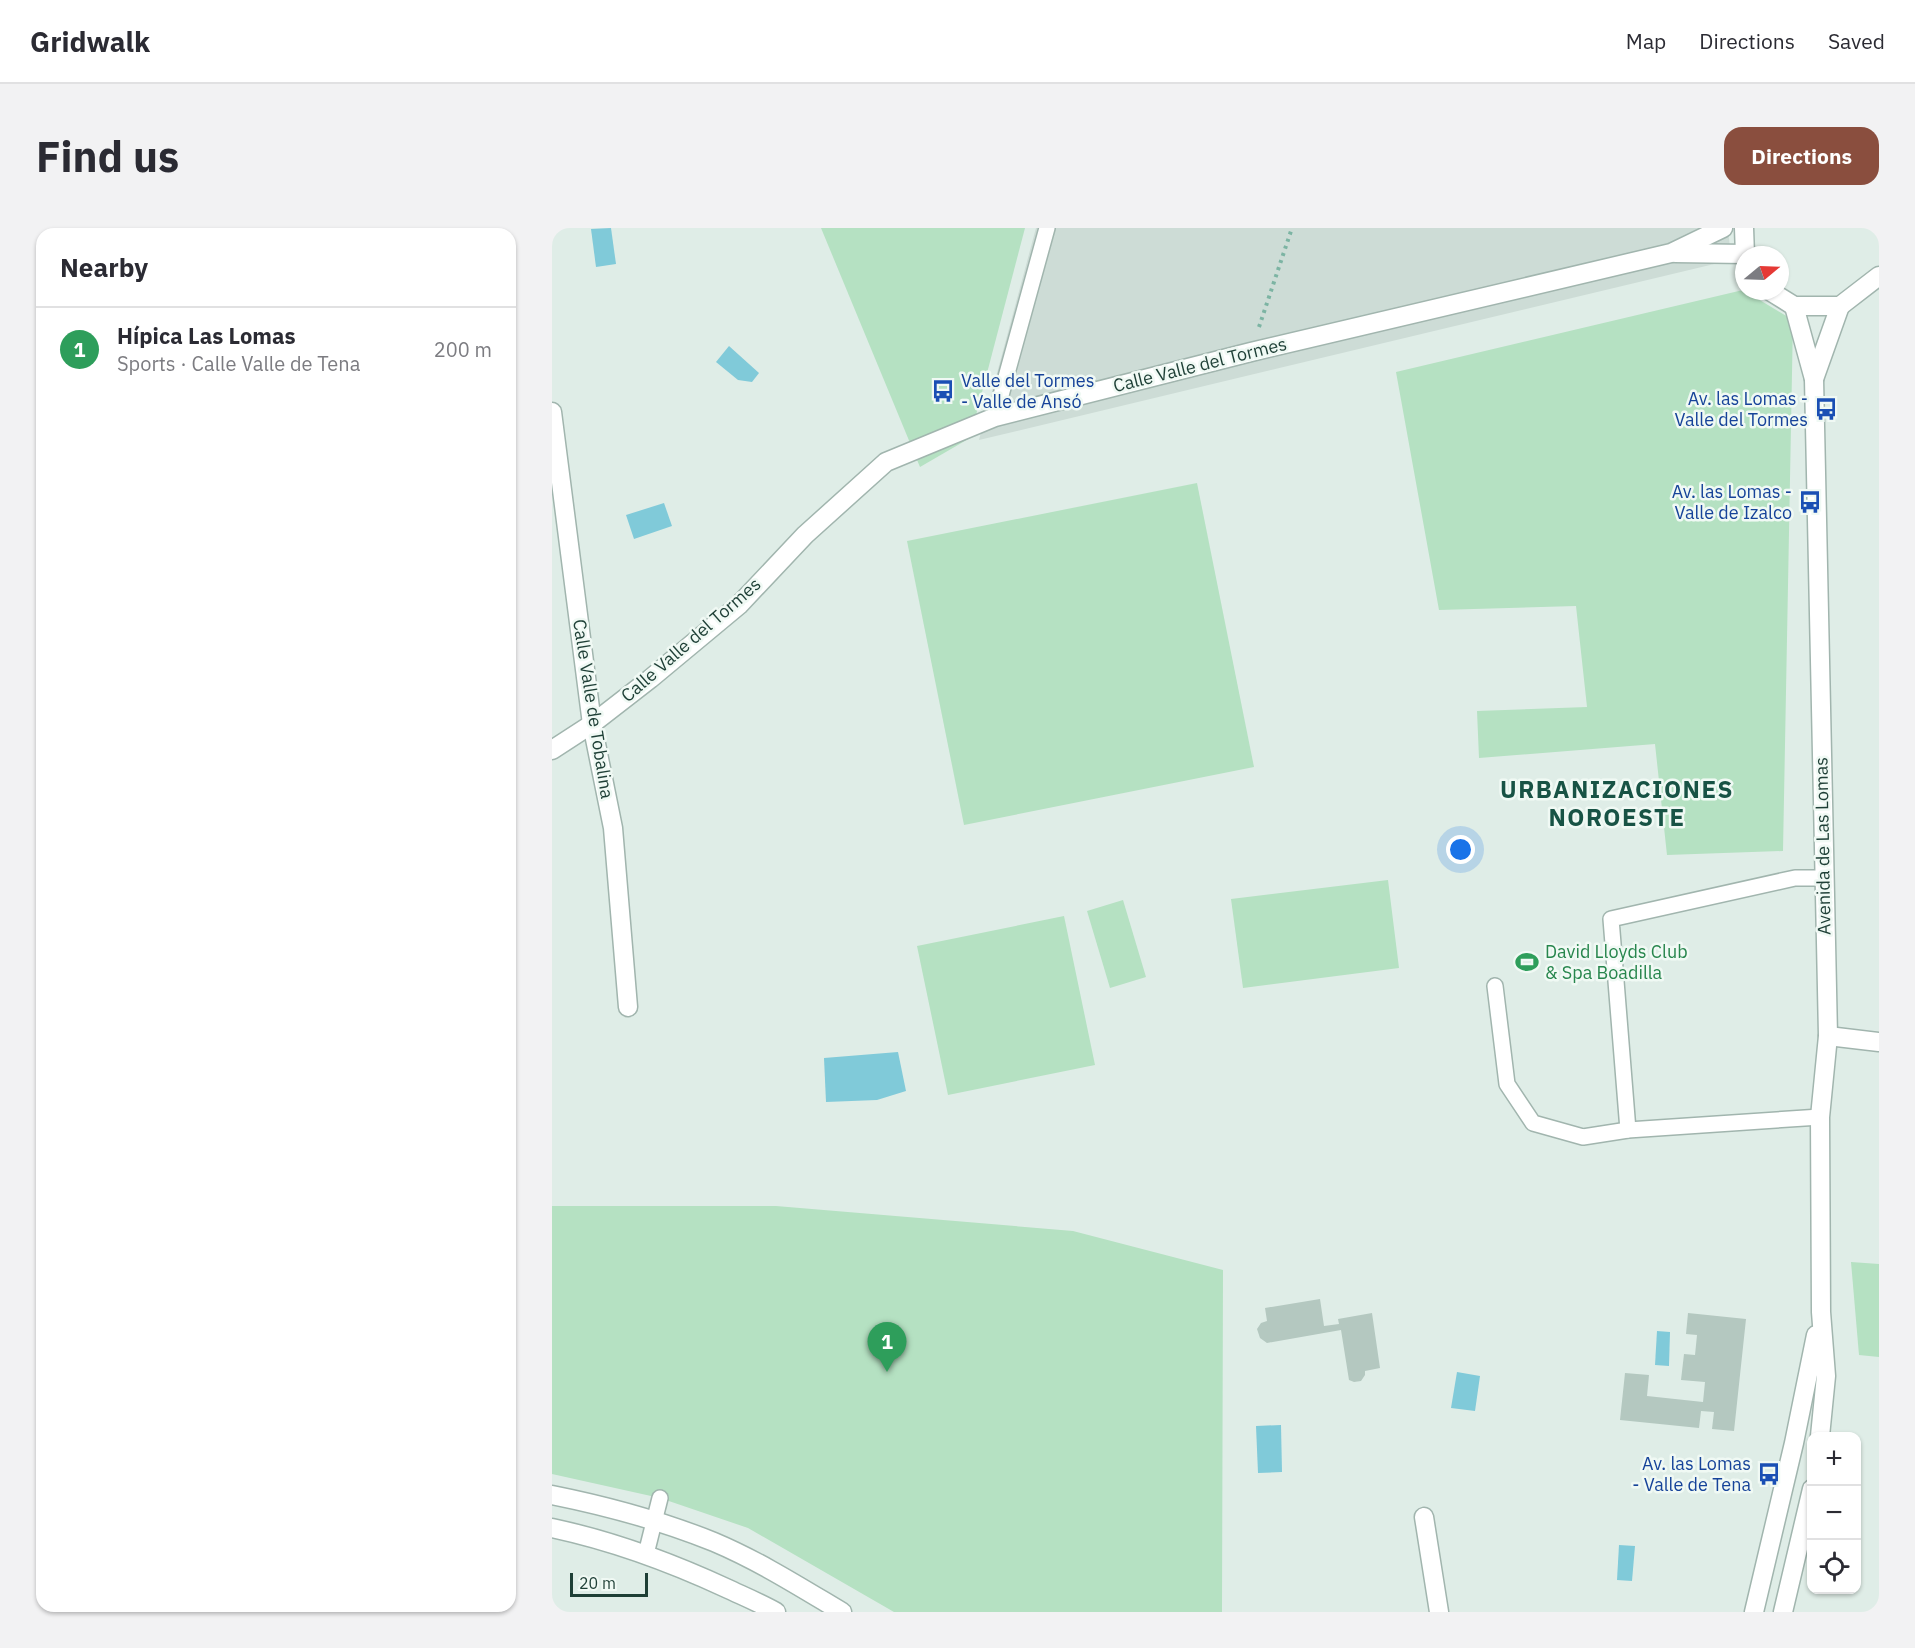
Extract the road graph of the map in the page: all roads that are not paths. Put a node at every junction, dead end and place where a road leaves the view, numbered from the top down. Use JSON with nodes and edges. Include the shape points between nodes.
{"nodes":[{"id":1,"x":1047,"y":228,"type":"edge"},
{"id":2,"x":1723,"y":228,"type":"edge"},
{"id":3,"x":1744,"y":228,"type":"edge"},
{"id":4,"x":1745,"y":246,"type":"edge"},
{"id":5,"x":1671,"y":253,"type":"junction"},
{"id":6,"x":1735,"y":254,"type":"edge"},
{"id":7,"x":1879,"y":276,"type":"edge"},
{"id":8,"x":1784,"y":300,"type":"edge"},
{"id":9,"x":1794,"y":306,"type":"junction"},
{"id":10,"x":1840,"y":306,"type":"junction"},
{"id":11,"x":1814,"y":379,"type":"junction"},
{"id":12,"x":552,"y":412,"type":"edge"},
{"id":13,"x":995,"y":417,"type":"junction"},
{"id":14,"x":592,"y":724,"type":"junction"},
{"id":15,"x":552,"y":750,"type":"edge"},
{"id":16,"x":1824,"y":878,"type":"junction"},
{"id":17,"x":1495,"y":986,"type":"dead end"},
{"id":18,"x":628,"y":1007,"type":"dead end"},
{"id":19,"x":1828,"y":1036,"type":"junction"},
{"id":20,"x":1879,"y":1042,"type":"edge"},
{"id":21,"x":1820,"y":1117,"type":"junction"},
{"id":22,"x":1628,"y":1130,"type":"junction"},
{"id":23,"x":1821,"y":1312,"type":"junction"},
{"id":24,"x":1820,"y":1432,"type":"edge"},
{"id":25,"x":552,"y":1495,"type":"edge"},
{"id":26,"x":660,"y":1498,"type":"dead end"},
{"id":27,"x":1807,"y":1510,"type":"edge"},
{"id":28,"x":1424,"y":1517,"type":"dead end"},
{"id":29,"x":654,"y":1521,"type":"junction"},
{"id":30,"x":552,"y":1528,"type":"edge"},
{"id":31,"x":646,"y":1554,"type":"junction"},
{"id":32,"x":776,"y":1612,"type":"edge"},
{"id":33,"x":842,"y":1612,"type":"edge"},
{"id":34,"x":1439,"y":1612,"type":"edge"},
{"id":35,"x":1754,"y":1612,"type":"edge"},
{"id":36,"x":1783,"y":1612,"type":"edge"}],
"edges":[{"from":1,"to":13,"type":"lane"},
{"from":2,"to":5,"type":"street","name":"Calle Valle del Tormes"},
{"from":3,"to":4,"type":"street"},
{"from":5,"to":6,"type":"street","name":"Calle Valle del Tormes"},
{"from":5,"to":13,"type":"street","name":"Calle Valle del Tormes"},
{"from":7,"to":10,"type":"street"},
{"from":8,"to":9,"type":"street"},
{"from":9,"to":10,"type":"street"},
{"from":9,"to":11,"type":"street","name":"Avenida de Las Lomas"},
{"from":10,"to":11,"type":"street","name":"Avenida de Las Lomas"},
{"from":11,"to":16,"type":"street","name":"Avenida de Las Lomas"},
{"from":12,"to":14,"type":"street","name":"Calle Valle de Tobalina"},
{"from":13,"to":14,"type":"street","name":"Calle Valle del Tormes","via":[[886,462],[805,535],[739,605]]},
{"from":14,"to":15,"type":"street","name":"Calle Valle del Tormes"},
{"from":14,"to":18,"type":"street","name":"Calle Valle de Tobalina","via":[[613,828]]},
{"from":16,"to":19,"type":"street","name":"Avenida de Las Lomas"},
{"from":16,"to":22,"type":"lane","via":[[1795,879],[1611,919]]},
{"from":17,"to":22,"type":"lane","via":[[1507,1084],[1533,1123],[1583,1137]]},
{"from":19,"to":20,"type":"street"},
{"from":19,"to":21,"type":"street","name":"Avenida de Las Lomas"},
{"from":21,"to":22,"type":"lane"},
{"from":21,"to":23,"type":"street","name":"Avenida de Las Lomas"},
{"from":23,"to":24,"type":"street","name":"Avenida de Las Lomas","via":[[1826,1376]]},
{"from":23,"to":35,"type":"street","name":"Avenida de Las Lomas"},
{"from":25,"to":29,"type":"street"},
{"from":26,"to":29,"type":"lane"},
{"from":27,"to":36,"type":"street"},
{"from":28,"to":34,"type":"street"},
{"from":29,"to":31,"type":"lane"},
{"from":29,"to":33,"type":"street","via":[[714,1543]]},
{"from":30,"to":31,"type":"street"},
{"from":31,"to":32,"type":"street"}]}
